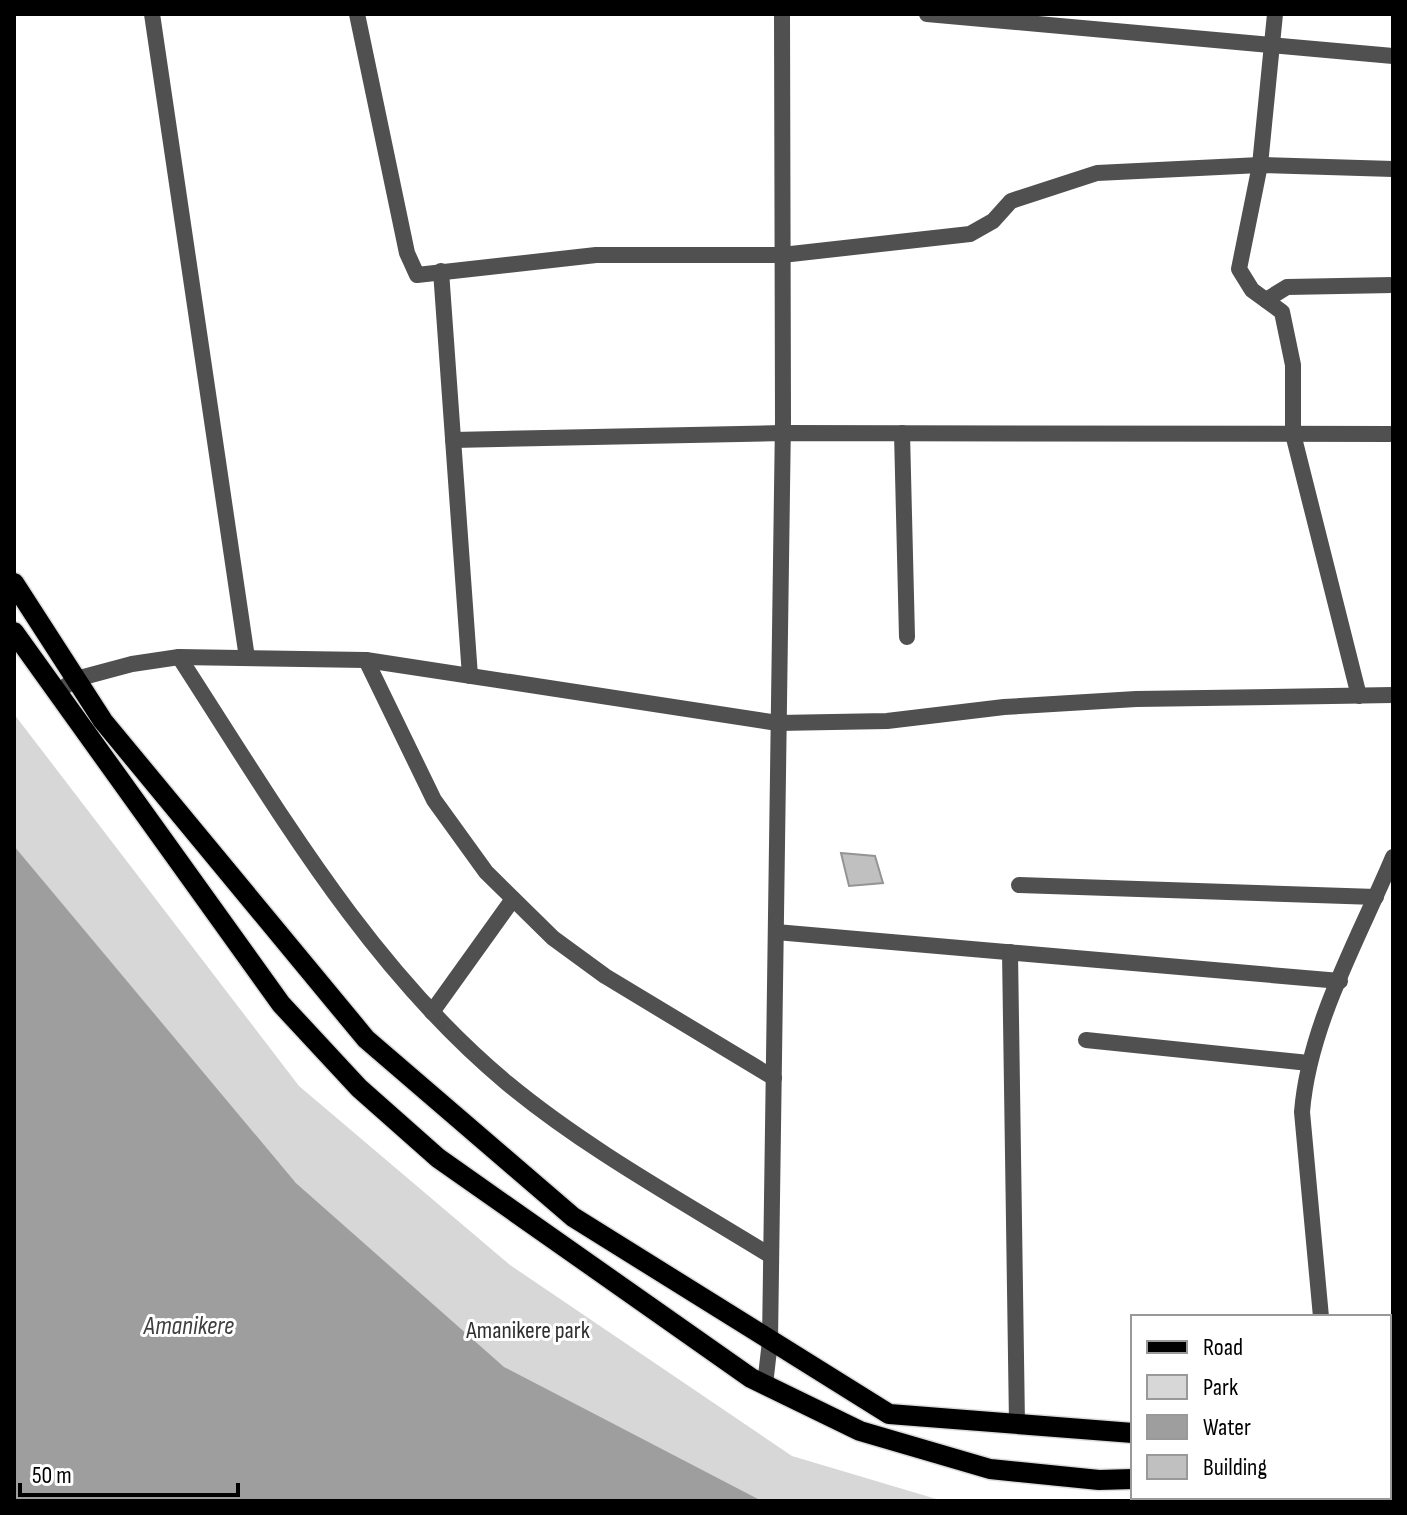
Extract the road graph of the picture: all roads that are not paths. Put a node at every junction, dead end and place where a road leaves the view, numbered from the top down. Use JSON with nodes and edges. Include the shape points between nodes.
{"nodes":[{"id":1,"x":152,"y":14,"type":"edge"},
{"id":2,"x":357,"y":14,"type":"edge"},
{"id":3,"x":782,"y":14,"type":"edge"},
{"id":4,"x":794,"y":14,"type":"edge"},
{"id":5,"x":927,"y":14,"type":"edge"},
{"id":6,"x":1275,"y":14,"type":"edge"},
{"id":7,"x":1272,"y":45,"type":"junction"},
{"id":8,"x":1393,"y":56,"type":"edge"},
{"id":9,"x":1260,"y":165,"type":"junction"},
{"id":10,"x":1393,"y":169,"type":"edge"},
{"id":11,"x":782,"y":255,"type":"junction"},
{"id":12,"x":441,"y":271,"type":"junction"},
{"id":13,"x":1393,"y":285,"type":"edge"},
{"id":14,"x":1266,"y":300,"type":"junction"},
{"id":15,"x":783,"y":433,"type":"junction"},
{"id":16,"x":902,"y":433,"type":"junction"},
{"id":17,"x":1293,"y":434,"type":"junction"},
{"id":18,"x":1393,"y":434,"type":"edge"},
{"id":19,"x":453,"y":440,"type":"junction"},
{"id":20,"x":14,"y":583,"type":"edge"},
{"id":21,"x":14,"y":632,"type":"edge"},
{"id":22,"x":907,"y":637,"type":"dead end"},
{"id":23,"x":179,"y":657,"type":"junction"},
{"id":24,"x":247,"y":658,"type":"junction"},
{"id":25,"x":366,"y":660,"type":"junction"},
{"id":26,"x":470,"y":676,"type":"junction"},
{"id":27,"x":76,"y":679,"type":"junction"},
{"id":28,"x":57,"y":692,"type":"junction"},
{"id":29,"x":1393,"y":695,"type":"edge"},
{"id":30,"x":1359,"y":696,"type":"junction"},
{"id":31,"x":778,"y":723,"type":"junction"},
{"id":32,"x":1393,"y":857,"type":"edge"},
{"id":33,"x":1019,"y":885,"type":"dead end"},
{"id":34,"x":1376,"y":897,"type":"junction"},
{"id":35,"x":513,"y":899,"type":"junction"},
{"id":36,"x":776,"y":932,"type":"junction"},
{"id":37,"x":1010,"y":952,"type":"junction"},
{"id":38,"x":1340,"y":981,"type":"junction"},
{"id":39,"x":432,"y":1012,"type":"junction"},
{"id":40,"x":1086,"y":1040,"type":"dead end"},
{"id":41,"x":1309,"y":1063,"type":"junction"},
{"id":42,"x":774,"y":1078,"type":"junction"},
{"id":43,"x":771,"y":1256,"type":"junction"},
{"id":44,"x":1321,"y":1315,"type":"edge"},
{"id":45,"x":770,"y":1341,"type":"junction"},
{"id":46,"x":765,"y":1385,"type":"junction"},
{"id":47,"x":1017,"y":1424,"type":"junction"},
{"id":48,"x":1131,"y":1433,"type":"edge"},
{"id":49,"x":1131,"y":1479,"type":"edge"}],
"edges":[{"from":1,"to":24,"type":"street"},
{"from":2,"to":12,"type":"street","via":[[407,253],[417,275]]},
{"from":3,"to":4,"type":"street"},
{"from":3,"to":11,"type":"street"},
{"from":5,"to":7,"type":"street"},
{"from":6,"to":7,"type":"street"},
{"from":7,"to":8,"type":"street"},
{"from":7,"to":9,"type":"street"},
{"from":9,"to":10,"type":"street"},
{"from":9,"to":11,"type":"street","via":[[1097,173],[1011,201],[993,221],[970,234]]},
{"from":9,"to":14,"type":"street","via":[[1239,269]]},
{"from":11,"to":12,"type":"street","via":[[596,255]]},
{"from":11,"to":15,"type":"street"},
{"from":12,"to":19,"type":"street"},
{"from":13,"to":14,"type":"street","via":[[1287,287]]},
{"from":14,"to":17,"type":"street","via":[[1282,312],[1293,365]]},
{"from":15,"to":16,"type":"street"},
{"from":15,"to":19,"type":"street"},
{"from":15,"to":31,"type":"street"},
{"from":16,"to":17,"type":"street"},
{"from":16,"to":22,"type":"street"},
{"from":17,"to":18,"type":"street"},
{"from":17,"to":30,"type":"street"},
{"from":19,"to":26,"type":"street"},
{"from":20,"to":27,"type":"main road"},
{"from":21,"to":28,"type":"main road"},
{"from":23,"to":24,"type":"street"},
{"from":23,"to":27,"type":"street"},
{"from":23,"to":39,"type":"street","via":[[325,883]]},
{"from":24,"to":25,"type":"street"},
{"from":25,"to":26,"type":"street"},
{"from":25,"to":35,"type":"street","via":[[434,800],[486,872]]},
{"from":26,"to":31,"type":"street"},
{"from":27,"to":28,"type":"street"},
{"from":27,"to":45,"type":"main road","via":[[103,721],[366,1039],[573,1217]]},
{"from":28,"to":46,"type":"main road","via":[[281,1004],[359,1088],[438,1158]]},
{"from":29,"to":30,"type":"street"},
{"from":30,"to":31,"type":"street","via":[[1136,699],[887,721]]},
{"from":31,"to":36,"type":"street"},
{"from":32,"to":34,"type":"street"},
{"from":33,"to":34,"type":"street"},
{"from":34,"to":38,"type":"street"},
{"from":35,"to":39,"type":"street"},
{"from":35,"to":42,"type":"street","via":[[553,938],[605,976]]},
{"from":36,"to":37,"type":"street"},
{"from":36,"to":42,"type":"street"},
{"from":37,"to":38,"type":"street"},
{"from":37,"to":47,"type":"street"},
{"from":38,"to":41,"type":"street"},
{"from":39,"to":43,"type":"street","via":[[508,1084],[593,1145]]},
{"from":40,"to":41,"type":"street"},
{"from":41,"to":44,"type":"street","via":[[1302,1112]]},
{"from":42,"to":43,"type":"street"},
{"from":43,"to":45,"type":"street"},
{"from":45,"to":46,"type":"street"},
{"from":45,"to":47,"type":"main road","via":[[889,1414]]},
{"from":46,"to":49,"type":"main road","via":[[860,1431],[990,1469]]},
{"from":47,"to":48,"type":"main road"}]}
